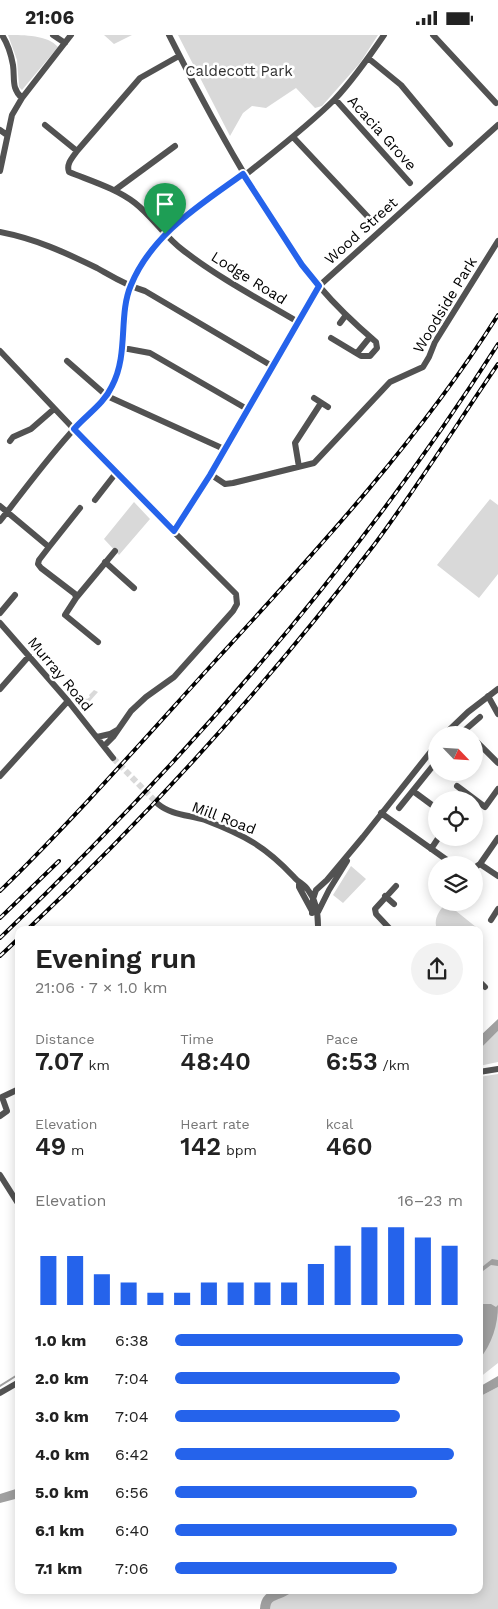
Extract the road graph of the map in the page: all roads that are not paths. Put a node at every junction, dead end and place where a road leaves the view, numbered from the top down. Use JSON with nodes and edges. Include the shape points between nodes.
{"nodes":[{"id":1,"x":2,"y":35,"type":"edge"},
{"id":2,"x":52,"y":35,"type":"edge"},
{"id":3,"x":71,"y":35,"type":"edge"},
{"id":4,"x":168,"y":35,"type":"edge"},
{"id":5,"x":384,"y":35,"type":"edge"},
{"id":6,"x":433,"y":35,"type":"edge"},
{"id":7,"x":65,"y":43,"type":"junction"},
{"id":8,"x":179,"y":56,"type":"junction"},
{"id":9,"x":368,"y":58,"type":"junction"},
{"id":10,"x":22,"y":99,"type":"junction"},
{"id":11,"x":335,"y":99,"type":"junction"},
{"id":12,"x":496,"y":103,"type":"dead end"},
{"id":13,"x":45,"y":125,"type":"dead end"},
{"id":14,"x":498,"y":125,"type":"edge"},
{"id":15,"x":0,"y":130,"type":"edge"},
{"id":16,"x":7,"y":135,"type":"junction"},
{"id":17,"x":293,"y":137,"type":"junction"},
{"id":18,"x":450,"y":144,"type":"dead end"},
{"id":19,"x":175,"y":146,"type":"dead end"},
{"id":20,"x":77,"y":151,"type":"junction"},
{"id":21,"x":0,"y":171,"type":"edge"},
{"id":22,"x":244,"y":175,"type":"junction"},
{"id":23,"x":410,"y":183,"type":"dead end"},
{"id":24,"x":115,"y":190,"type":"junction"},
{"id":25,"x":369,"y":218,"type":"dead end"},
{"id":26,"x":0,"y":232,"type":"edge"},
{"id":27,"x":165,"y":234,"type":"junction"},
{"id":28,"x":498,"y":241,"type":"edge"},
{"id":29,"x":319,"y":286,"type":"junction"},
{"id":30,"x":130,"y":287,"type":"junction"},
{"id":31,"x":346,"y":315,"type":"junction"},
{"id":32,"x":298,"y":322,"type":"junction"},
{"id":33,"x":340,"y":323,"type":"dead end"},
{"id":34,"x":370,"y":337,"type":"junction"},
{"id":35,"x":331,"y":338,"type":"dead end"},
{"id":36,"x":123,"y":348,"type":"junction"},
{"id":37,"x":0,"y":351,"type":"edge"},
{"id":38,"x":357,"y":353,"type":"junction"},
{"id":39,"x":67,"y":361,"type":"dead end"},
{"id":40,"x":272,"y":366,"type":"junction"},
{"id":41,"x":107,"y":396,"type":"junction"},
{"id":42,"x":314,"y":398,"type":"dead end"},
{"id":43,"x":321,"y":403,"type":"junction"},
{"id":44,"x":328,"y":407,"type":"dead end"},
{"id":45,"x":54,"y":409,"type":"junction"},
{"id":46,"x":247,"y":409,"type":"junction"},
{"id":47,"x":74,"y":429,"type":"junction"},
{"id":48,"x":11,"y":437,"type":"dead end"},
{"id":49,"x":224,"y":449,"type":"junction"},
{"id":50,"x":299,"y":467,"type":"junction"},
{"id":51,"x":116,"y":473,"type":"junction"},
{"id":52,"x":210,"y":475,"type":"junction"},
{"id":53,"x":95,"y":499,"type":"dead end"},
{"id":54,"x":0,"y":506,"type":"edge"},
{"id":55,"x":80,"y":508,"type":"dead end"},
{"id":56,"x":7,"y":512,"type":"junction"},
{"id":57,"x":0,"y":521,"type":"edge"},
{"id":58,"x":174,"y":531,"type":"junction"},
{"id":59,"x":49,"y":547,"type":"junction"},
{"id":60,"x":115,"y":551,"type":"dead end"},
{"id":61,"x":105,"y":562,"type":"junction"},
{"id":62,"x":134,"y":588,"type":"dead end"},
{"id":63,"x":15,"y":595,"type":"dead end"},
{"id":64,"x":76,"y":598,"type":"junction"},
{"id":65,"x":9,"y":601,"type":"junction"},
{"id":66,"x":16,"y":607,"type":"dead end"},
{"id":67,"x":0,"y":613,"type":"edge"},
{"id":68,"x":0,"y":623,"type":"edge"},
{"id":69,"x":98,"y":642,"type":"dead end"},
{"id":70,"x":29,"y":656,"type":"junction"},
{"id":71,"x":0,"y":689,"type":"edge"},
{"id":72,"x":498,"y":689,"type":"edge"},
{"id":73,"x":488,"y":697,"type":"junction"},
{"id":74,"x":68,"y":701,"type":"junction"},
{"id":75,"x":498,"y":714,"type":"edge"},
{"id":76,"x":480,"y":717,"type":"dead end"},
{"id":77,"x":454,"y":726,"type":"edge"},
{"id":78,"x":472,"y":726,"type":"edge"},
{"id":79,"x":118,"y":729,"type":"junction"},
{"id":80,"x":100,"y":741,"type":"junction"},
{"id":81,"x":483,"y":748,"type":"edge"},
{"id":82,"x":428,"y":755,"type":"edge"},
{"id":83,"x":113,"y":757,"type":"tunnel mouth"},
{"id":84,"x":498,"y":763,"type":"edge"},
{"id":85,"x":428,"y":772,"type":"edge"},
{"id":86,"x":0,"y":776,"type":"edge"},
{"id":87,"x":457,"y":786,"type":"dead end"},
{"id":88,"x":498,"y":789,"type":"edge"},
{"id":89,"x":413,"y":791,"type":"junction"},
{"id":90,"x":461,"y":791,"type":"edge"},
{"id":91,"x":428,"y":802,"type":"edge"},
{"id":92,"x":158,"y":804,"type":"tunnel mouth"},
{"id":93,"x":483,"y":806,"type":"edge"},
{"id":94,"x":399,"y":808,"type":"dead end"},
{"id":95,"x":381,"y":813,"type":"junction"},
{"id":96,"x":363,"y":837,"type":"junction"},
{"id":97,"x":498,"y":838,"type":"edge"},
{"id":98,"x":433,"y":846,"type":"edge"},
{"id":99,"x":431,"y":849,"type":"junction"},
{"id":100,"x":441,"y":856,"type":"edge"},
{"id":101,"x":483,"y":860,"type":"edge"},
{"id":102,"x":483,"y":866,"type":"edge"},
{"id":103,"x":498,"y":876,"type":"edge"},
{"id":104,"x":299,"y":882,"type":"junction"},
{"id":105,"x":396,"y":886,"type":"dead end"},
{"id":106,"x":330,"y":888,"type":"junction"},
{"id":107,"x":308,"y":889,"type":"junction"},
{"id":108,"x":316,"y":890,"type":"junction"},
{"id":109,"x":386,"y":897,"type":"junction"},
{"id":110,"x":310,"y":900,"type":"junction"},
{"id":111,"x":394,"y":904,"type":"dead end"},
{"id":112,"x":498,"y":909,"type":"edge"},
{"id":113,"x":315,"y":913,"type":"junction"},
{"id":114,"x":490,"y":920,"type":"dead end"},
{"id":115,"x":318,"y":926,"type":"edge"},
{"id":116,"x":387,"y":926,"type":"edge"},
{"id":117,"x":498,"y":1069,"type":"edge"},
{"id":118,"x":483,"y":1071,"type":"edge"},
{"id":119,"x":15,"y":1091,"type":"edge"},
{"id":120,"x":0,"y":1116,"type":"edge"},
{"id":121,"x":0,"y":1175,"type":"edge"},
{"id":122,"x":15,"y":1199,"type":"edge"},
{"id":123,"x":15,"y":1384,"type":"edge"},
{"id":124,"x":0,"y":1393,"type":"edge"}],
"edges":[{"from":1,"to":10,"type":"street","via":[[10,51],[14,88]]},
{"from":2,"to":7,"type":"street"},
{"from":3,"to":7,"type":"street"},
{"from":4,"to":8,"type":"street"},
{"from":5,"to":9,"type":"street"},
{"from":6,"to":12,"type":"street"},
{"from":7,"to":10,"type":"street"},
{"from":8,"to":20,"type":"street","via":[[140,79]]},
{"from":8,"to":22,"type":"street"},
{"from":9,"to":11,"type":"street"},
{"from":9,"to":18,"type":"street","via":[[401,85]]},
{"from":10,"to":16,"type":"street","via":[[12,115]]},
{"from":11,"to":17,"type":"street"},
{"from":11,"to":23,"type":"street","name":"Acacia Grove"},
{"from":13,"to":20,"type":"street"},
{"from":14,"to":29,"type":"street","name":"Wood Street"},
{"from":15,"to":16,"type":"street"},
{"from":16,"to":21,"type":"street"},
{"from":17,"to":22,"type":"street"},
{"from":17,"to":25,"type":"street"},
{"from":19,"to":24,"type":"street"},
{"from":20,"to":24,"type":"street","name":"Lodge Road","via":[[68,164],[69,172]]},
{"from":22,"to":27,"type":"street","via":[[184,216]]},
{"from":22,"to":29,"type":"street"},
{"from":24,"to":27,"type":"street","name":"Lodge Road","via":[[135,203]]},
{"from":26,"to":30,"type":"street","via":[[41,242]]},
{"from":27,"to":30,"type":"street","via":[[142,264]]},
{"from":27,"to":32,"type":"street","name":"Lodge Road","via":[[209,269]]},
{"from":28,"to":50,"type":"street","name":"Woodside Park","via":[[434,342],[423,367],[390,382],[314,463]]},
{"from":29,"to":31,"type":"street"},
{"from":29,"to":32,"type":"street","name":"Wood Street"},
{"from":30,"to":36,"type":"street"},
{"from":30,"to":40,"type":"street","via":[[145,291]]},
{"from":31,"to":33,"type":"street"},
{"from":31,"to":34,"type":"street"},
{"from":32,"to":40,"type":"street","name":"Wood Street"},
{"from":34,"to":38,"type":"street"},
{"from":34,"to":38,"type":"street","via":[[377,348],[370,355]]},
{"from":35,"to":38,"type":"street"},
{"from":36,"to":41,"type":"street"},
{"from":36,"to":46,"type":"street","via":[[150,353]]},
{"from":37,"to":45,"type":"street"},
{"from":39,"to":41,"type":"street"},
{"from":40,"to":46,"type":"street","name":"Wood Street"},
{"from":41,"to":47,"type":"street"},
{"from":41,"to":49,"type":"street"},
{"from":42,"to":43,"type":"street"},
{"from":43,"to":44,"type":"street"},
{"from":43,"to":50,"type":"street","via":[[295,443]]},
{"from":45,"to":47,"type":"street"},
{"from":45,"to":48,"type":"street","via":[[31,429]]},
{"from":46,"to":49,"type":"street","name":"Wood Street"},
{"from":47,"to":51,"type":"street"},
{"from":47,"to":56,"type":"street"},
{"from":49,"to":52,"type":"street","name":"Wood Street"},
{"from":50,"to":52,"type":"street","name":"Woodside Park","via":[[225,484]]},
{"from":51,"to":53,"type":"street","via":[[98,489]]},
{"from":51,"to":58,"type":"street"},
{"from":52,"to":58,"type":"street","name":"Wood Street"},
{"from":54,"to":56,"type":"street"},
{"from":55,"to":59,"type":"street"},
{"from":56,"to":57,"type":"street"},
{"from":56,"to":59,"type":"street"},
{"from":58,"to":79,"type":"street","via":[[236,594],[237,604],[174,677],[136,706]]},
{"from":59,"to":64,"type":"street","via":[[38,564]]},
{"from":60,"to":61,"type":"street"},
{"from":61,"to":62,"type":"street"},
{"from":61,"to":64,"type":"street"},
{"from":63,"to":65,"type":"street"},
{"from":64,"to":69,"type":"street","via":[[65,615]]},
{"from":65,"to":66,"type":"street"},
{"from":65,"to":67,"type":"street"},
{"from":68,"to":70,"type":"street","name":"Murray Road"},
{"from":70,"to":71,"type":"street"},
{"from":70,"to":74,"type":"street","name":"Murray Road"},
{"from":72,"to":73,"type":"street"},
{"from":73,"to":75,"type":"street"},
{"from":73,"to":77,"type":"street"},
{"from":74,"to":80,"type":"street","name":"Murray Road"},
{"from":74,"to":86,"type":"street"},
{"from":76,"to":78,"type":"street"},
{"from":79,"to":80,"type":"street"},
{"from":79,"to":80,"type":"street","via":[[114,737]]},
{"from":80,"to":83,"type":"street"},
{"from":81,"to":84,"type":"street"},
{"from":82,"to":95,"type":"street"},
{"from":85,"to":89,"type":"street"},
{"from":87,"to":90,"type":"street"},
{"from":88,"to":93,"type":"street"},
{"from":89,"to":91,"type":"street"},
{"from":89,"to":94,"type":"street"},
{"from":92,"to":104,"type":"street","name":"Mill Road","via":[[174,813],[202,819],[242,835],[273,855]]},
{"from":95,"to":96,"type":"street"},
{"from":95,"to":99,"type":"street"},
{"from":96,"to":106,"type":"street"},
{"from":96,"to":108,"type":"street"},
{"from":97,"to":101,"type":"street"},
{"from":98,"to":99,"type":"street"},
{"from":99,"to":100,"type":"street"},
{"from":102,"to":103,"type":"street"},
{"from":104,"to":107,"type":"street"},
{"from":104,"to":110,"type":"street","via":[[299,887]]},
{"from":105,"to":109,"type":"street"},
{"from":106,"to":110,"type":"street"},
{"from":106,"to":113,"type":"street"},
{"from":107,"to":108,"type":"street"},
{"from":107,"to":110,"type":"street"},
{"from":108,"to":110,"type":"street"},
{"from":109,"to":111,"type":"street"},
{"from":109,"to":116,"type":"street","via":[[375,909]]},
{"from":110,"to":113,"type":"street"},
{"from":112,"to":114,"type":"street"},
{"from":113,"to":115,"type":"street"},
{"from":117,"to":118,"type":"street"},
{"from":119,"to":120,"type":"street","via":[[2,1097],[7,1111]]},
{"from":121,"to":122,"type":"street"},
{"from":123,"to":124,"type":"street"}]}
